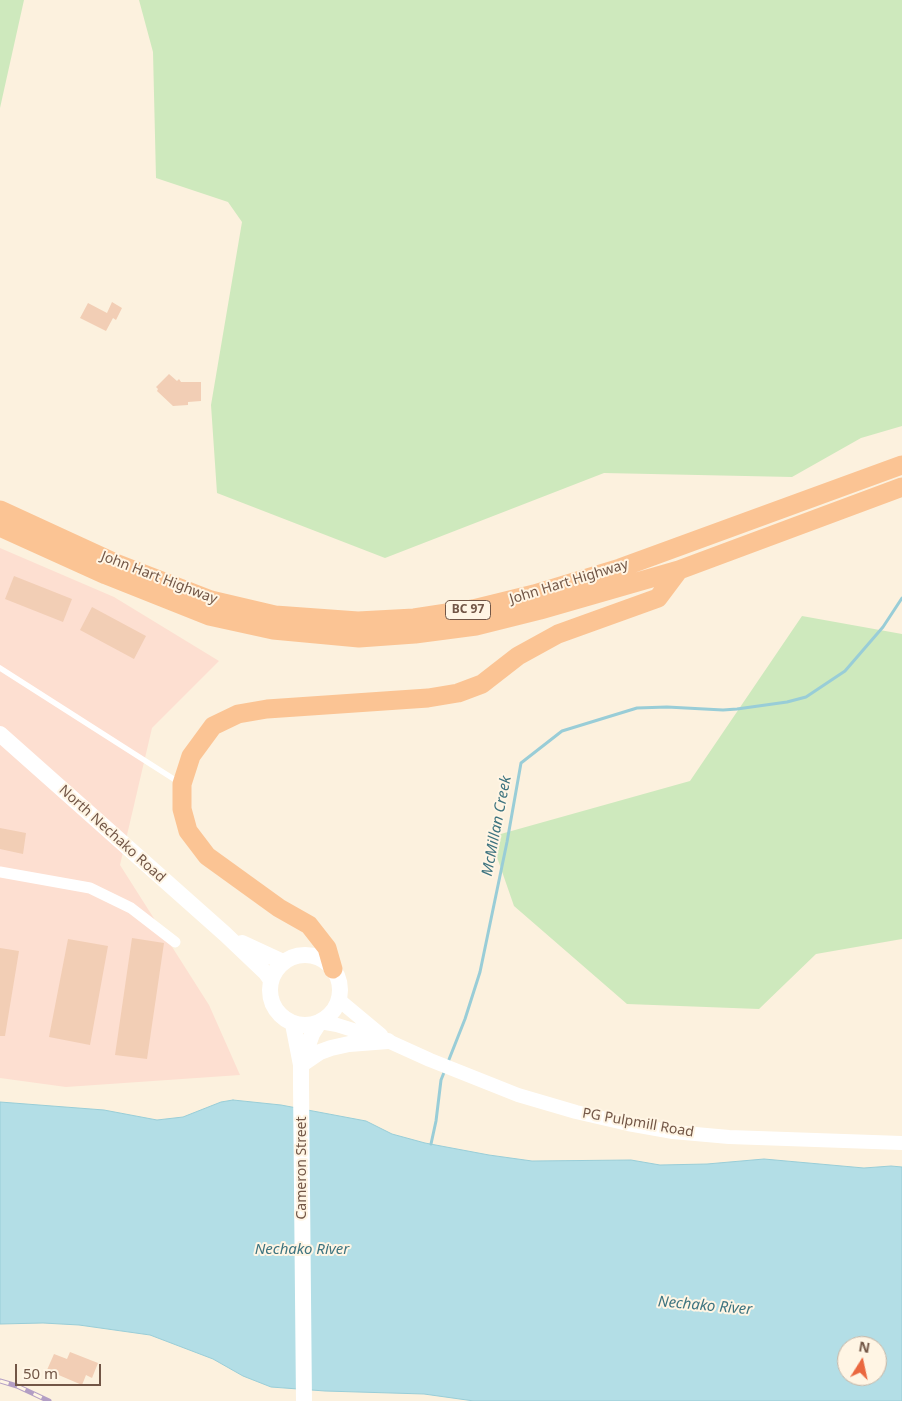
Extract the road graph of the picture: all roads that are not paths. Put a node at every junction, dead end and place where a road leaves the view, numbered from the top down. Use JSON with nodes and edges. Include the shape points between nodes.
{"nodes":[{"id":1,"x":902,"y":465,"type":"edge"},
{"id":2,"x":902,"y":487,"type":"edge"},
{"id":3,"x":0,"y":510,"type":"edge"},
{"id":4,"x":0,"y":527,"type":"edge"},
{"id":5,"x":679,"y":570,"type":"junction"},
{"id":6,"x":0,"y":668,"type":"edge"},
{"id":7,"x":0,"y":734,"type":"edge"},
{"id":8,"x":182,"y":784,"type":"junction"},
{"id":9,"x":0,"y":872,"type":"edge"},
{"id":10,"x":225,"y":934,"type":"junction"},
{"id":11,"x":175,"y":942,"type":"dead end"},
{"id":12,"x":284,"y":962,"type":"junction"},
{"id":13,"x":333,"y":969,"type":"junction"},
{"id":14,"x":271,"y":980,"type":"junction"},
{"id":15,"x":339,"y":1000,"type":"junction"},
{"id":16,"x":320,"y":1023,"type":"junction"},
{"id":17,"x":293,"y":1024,"type":"junction"},
{"id":18,"x":388,"y":1040,"type":"junction"},
{"id":19,"x":301,"y":1065,"type":"junction"},
{"id":20,"x":902,"y":1143,"type":"edge"},
{"id":21,"x":304,"y":1401,"type":"edge"}],
"edges":[{"from":1,"to":3,"type":"highway","name":"John Hart Highway","number":"BC 97","via":[[620,568],[534,594],[414,618],[358,621],[275,615],[212,600],[113,562]]},
{"from":2,"to":5,"type":"highway","name":"John Hart Highway","number":"BC 97"},
{"from":4,"to":5,"type":"highway","name":"John Hart Highway","number":"BC 97","via":[[106,575],[209,616],[273,630],[359,638],[476,626]]},
{"from":5,"to":8,"type":"highway","via":[[658,598],[558,634],[518,656],[482,684],[458,693],[238,714],[213,726],[191,756]]},
{"from":6,"to":8,"type":"lane"},
{"from":7,"to":10,"type":"main road","name":"North Nechako Road"},
{"from":8,"to":13,"type":"highway","via":[[182,808],[188,831],[207,856],[279,908],[309,925],[327,948]]},
{"from":9,"to":11,"type":"street","via":[[90,888],[131,908]]},
{"from":10,"to":12,"type":"main road","name":"North Nechako Road"},
{"from":10,"to":14,"type":"main road","name":"North Nechako Road"},
{"from":12,"to":13,"type":"main road","via":[[293,957],[309,956],[325,961]]},
{"from":12,"to":14,"type":"main road"},
{"from":13,"to":15,"type":"main road","via":[[338,978]]},
{"from":14,"to":17,"type":"main road","via":[[272,1003],[278,1013]]},
{"from":15,"to":16,"type":"main road","via":[[328,1018]]},
{"from":15,"to":18,"type":"street"},
{"from":16,"to":17,"type":"main road","via":[[310,1026]]},
{"from":16,"to":18,"type":"street"},
{"from":16,"to":19,"type":"main road","via":[[312,1034]]},
{"from":17,"to":19,"type":"main road"},
{"from":18,"to":19,"type":"main road","via":[[331,1048]]},
{"from":18,"to":20,"type":"street","name":"PG Pulpmill Road","via":[[518,1095],[628,1124],[729,1137]]},
{"from":19,"to":21,"type":"main road","name":"Cameron Street"}]}
